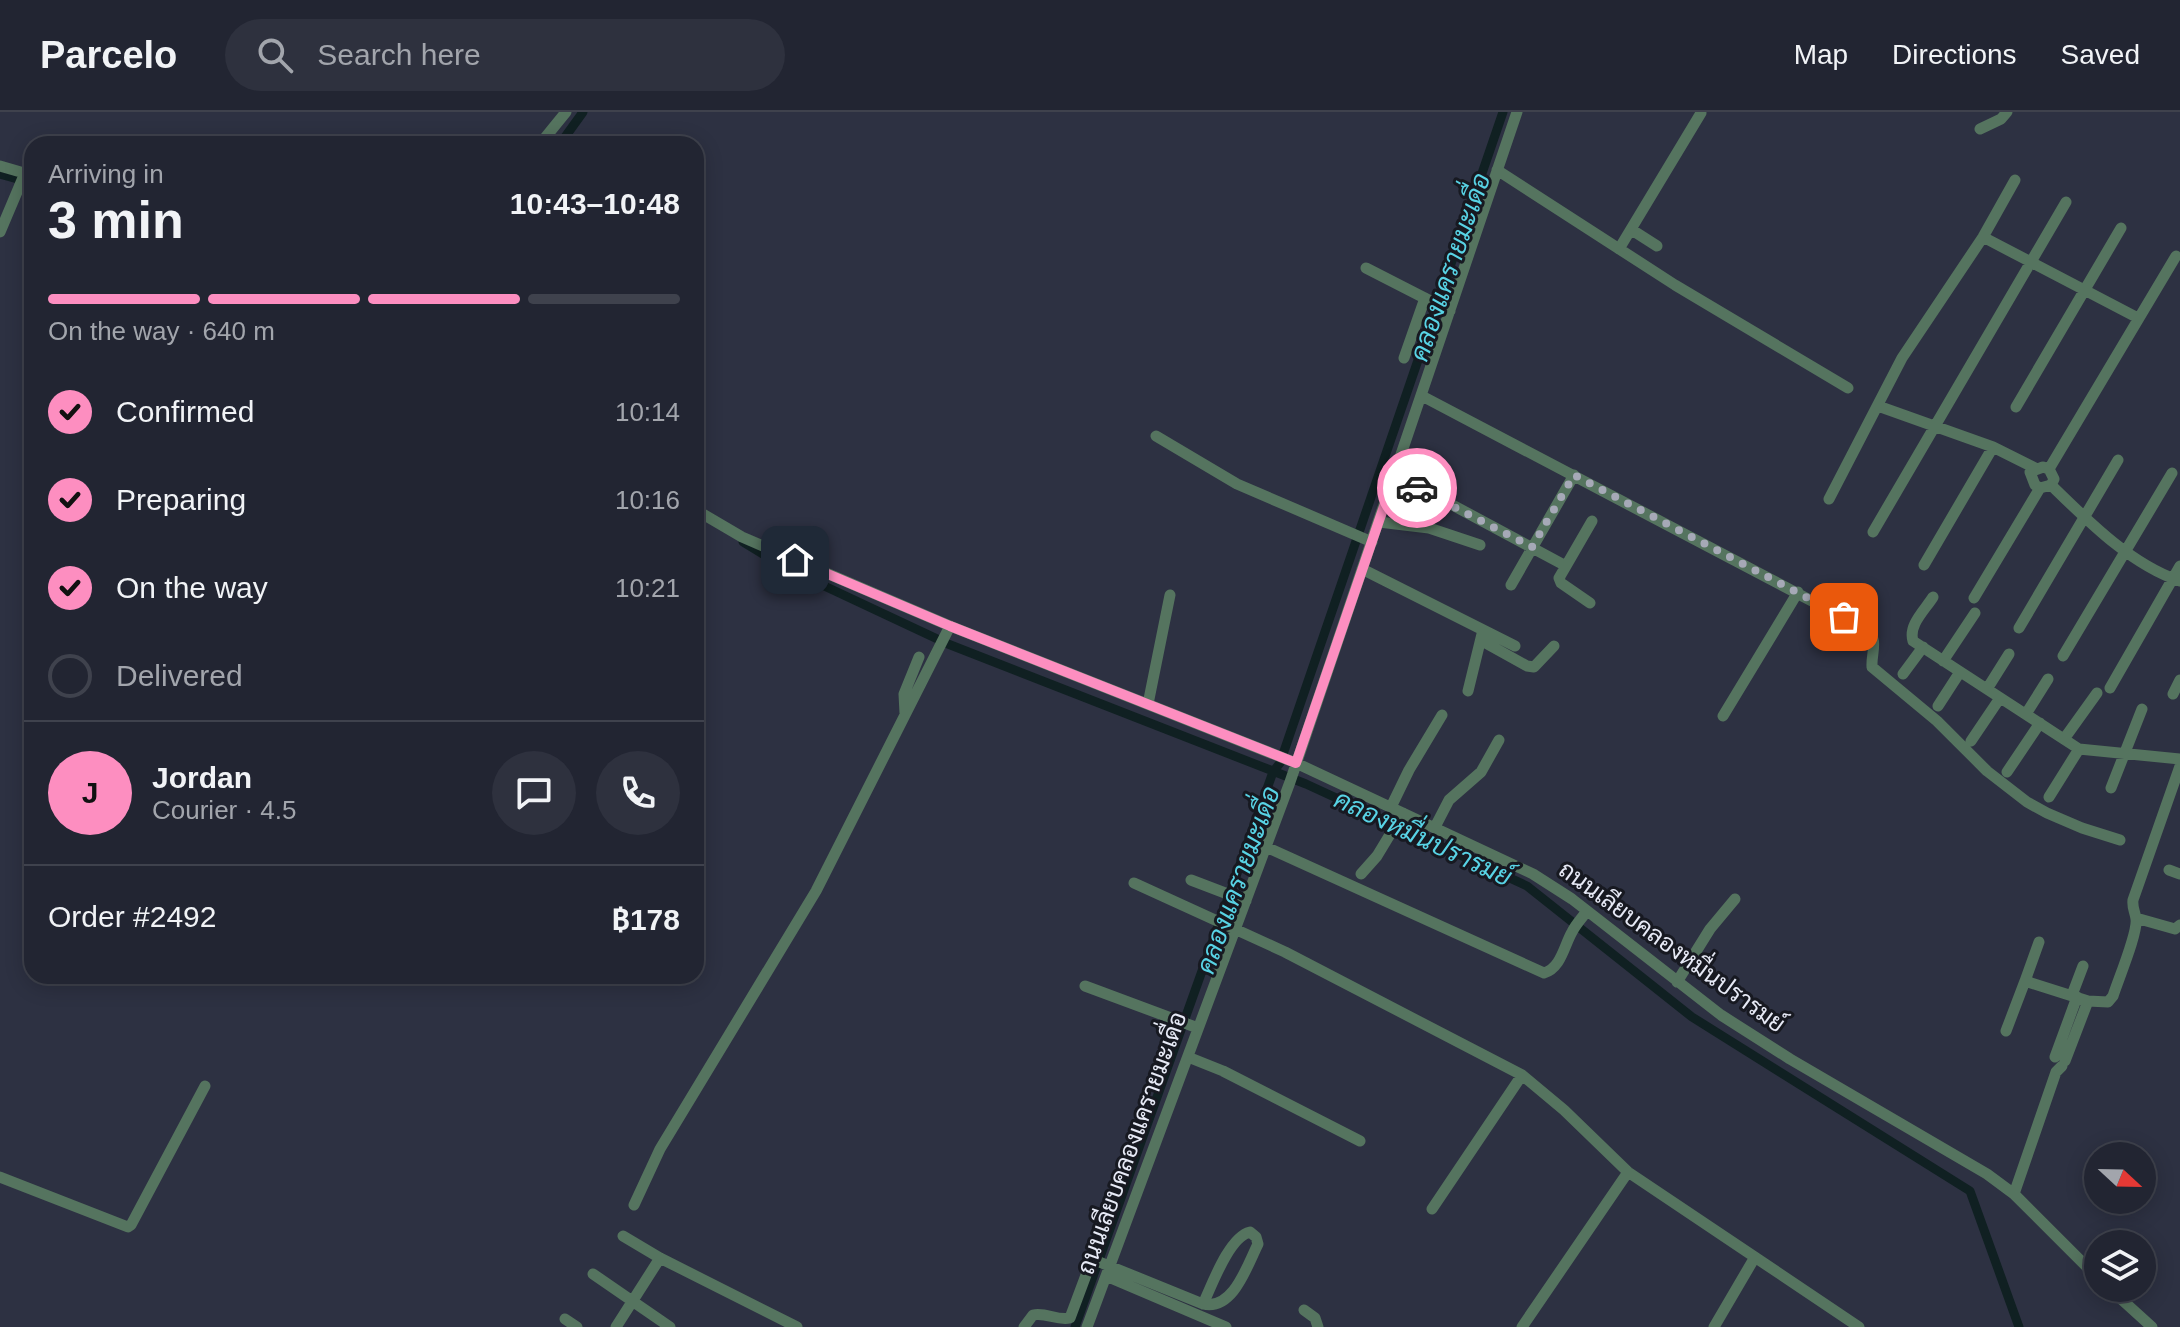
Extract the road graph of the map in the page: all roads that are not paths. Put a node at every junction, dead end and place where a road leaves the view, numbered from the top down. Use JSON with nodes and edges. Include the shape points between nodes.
{"nodes":[{"id":1,"x":566,"y":112,"type":"edge"},
{"id":2,"x":1517,"y":112,"type":"edge"},
{"id":3,"x":2007,"y":112,"type":"edge"},
{"id":4,"x":1701,"y":113,"type":"edge"},
{"id":5,"x":1980,"y":129,"type":"dead end"},
{"id":6,"x":546,"y":136,"type":"edge"},
{"id":7,"x":0,"y":166,"type":"edge"},
{"id":8,"x":1497,"y":170,"type":"junction"},
{"id":9,"x":24,"y":175,"type":"edge"},
{"id":10,"x":24,"y":180,"type":"edge"},
{"id":11,"x":2015,"y":180,"type":"dead end"},
{"id":12,"x":2066,"y":202,"type":"dead end"},
{"id":13,"x":2121,"y":228,"type":"dead end"},
{"id":14,"x":1632,"y":230,"type":"junction"},
{"id":15,"x":0,"y":232,"type":"edge"},
{"id":16,"x":1983,"y":237,"type":"junction"},
{"id":17,"x":1657,"y":246,"type":"dead end"},
{"id":18,"x":1619,"y":249,"type":"junction"},
{"id":19,"x":2176,"y":256,"type":"dead end"},
{"id":20,"x":2031,"y":263,"type":"junction"},
{"id":21,"x":1366,"y":268,"type":"dead end"},
{"id":22,"x":2086,"y":290,"type":"junction"},
{"id":23,"x":1437,"y":304,"type":"junction"},
{"id":24,"x":2138,"y":318,"type":"junction"},
{"id":25,"x":1404,"y":358,"type":"dead end"},
{"id":26,"x":1848,"y":388,"type":"dead end"},
{"id":27,"x":1422,"y":396,"type":"junction"},
{"id":28,"x":1878,"y":406,"type":"junction"},
{"id":29,"x":2016,"y":407,"type":"dead end"},
{"id":30,"x":1936,"y":425,"type":"junction"},
{"id":31,"x":1156,"y":436,"type":"dead end"},
{"id":32,"x":1993,"y":447,"type":"junction"},
{"id":33,"x":2118,"y":460,"type":"dead end"},
{"id":34,"x":2043,"y":469,"type":"junction"},
{"id":35,"x":2172,"y":473,"type":"dead end"},
{"id":36,"x":1574,"y":475,"type":"junction"},
{"id":37,"x":1394,"y":477,"type":"junction"},
{"id":38,"x":2046,"y":487,"type":"junction"},
{"id":39,"x":1829,"y":499,"type":"dead end"},
{"id":40,"x":704,"y":515,"type":"edge"},
{"id":41,"x":2084,"y":518,"type":"junction"},
{"id":42,"x":1592,"y":521,"type":"dead end"},
{"id":43,"x":1379,"y":522,"type":"junction"},
{"id":44,"x":1873,"y":532,"type":"dead end"},
{"id":45,"x":1363,"y":538,"type":"junction"},
{"id":46,"x":1480,"y":545,"type":"dead end"},
{"id":47,"x":1532,"y":547,"type":"junction"},
{"id":48,"x":2126,"y":551,"type":"junction"},
{"id":49,"x":1924,"y":565,"type":"dead end"},
{"id":50,"x":1566,"y":566,"type":"junction"},
{"id":51,"x":2180,"y":566,"type":"edge"},
{"id":52,"x":1362,"y":569,"type":"junction"},
{"id":53,"x":2176,"y":580,"type":"edge"},
{"id":54,"x":1511,"y":585,"type":"dead end"},
{"id":55,"x":1798,"y":592,"type":"junction"},
{"id":56,"x":1170,"y":595,"type":"dead end"},
{"id":57,"x":1933,"y":597,"type":"dead end"},
{"id":58,"x":1974,"y":598,"type":"dead end"},
{"id":59,"x":1590,"y":603,"type":"dead end"},
{"id":60,"x":1975,"y":613,"type":"dead end"},
{"id":61,"x":2019,"y":628,"type":"dead end"},
{"id":62,"x":946,"y":633,"type":"junction"},
{"id":63,"x":1482,"y":636,"type":"junction"},
{"id":64,"x":1515,"y":646,"type":"dead end"},
{"id":65,"x":1554,"y":646,"type":"dead end"},
{"id":66,"x":1923,"y":647,"type":"junction"},
{"id":67,"x":2009,"y":654,"type":"dead end"},
{"id":68,"x":2063,"y":656,"type":"dead end"},
{"id":69,"x":919,"y":657,"type":"dead end"},
{"id":70,"x":1943,"y":661,"type":"junction"},
{"id":71,"x":1960,"y":672,"type":"junction"},
{"id":72,"x":1903,"y":674,"type":"dead end"},
{"id":73,"x":2048,"y":679,"type":"dead end"},
{"id":74,"x":2180,"y":680,"type":"edge"},
{"id":75,"x":2110,"y":688,"type":"dead end"},
{"id":76,"x":1987,"y":689,"type":"junction"},
{"id":77,"x":1468,"y":691,"type":"dead end"},
{"id":78,"x":2097,"y":693,"type":"dead end"},
{"id":79,"x":2173,"y":694,"type":"dead end"},
{"id":80,"x":2000,"y":698,"type":"junction"},
{"id":81,"x":1148,"y":704,"type":"junction"},
{"id":82,"x":1938,"y":706,"type":"dead end"},
{"id":83,"x":2142,"y":709,"type":"dead end"},
{"id":84,"x":905,"y":714,"type":"junction"},
{"id":85,"x":2026,"y":714,"type":"junction"},
{"id":86,"x":1442,"y":715,"type":"dead end"},
{"id":87,"x":1723,"y":716,"type":"dead end"},
{"id":88,"x":2040,"y":723,"type":"junction"},
{"id":89,"x":2064,"y":739,"type":"junction"},
{"id":90,"x":1499,"y":740,"type":"dead end"},
{"id":91,"x":1971,"y":741,"type":"dead end"},
{"id":92,"x":2079,"y":749,"type":"junction"},
{"id":93,"x":2123,"y":754,"type":"junction"},
{"id":94,"x":2180,"y":759,"type":"edge"},
{"id":95,"x":2180,"y":766,"type":"edge"},
{"id":96,"x":1289,"y":767,"type":"junction"},
{"id":97,"x":2007,"y":772,"type":"dead end"},
{"id":98,"x":2111,"y":788,"type":"dead end"},
{"id":99,"x":2049,"y":797,"type":"dead end"},
{"id":100,"x":1391,"y":807,"type":"junction"},
{"id":101,"x":1398,"y":822,"type":"junction"},
{"id":102,"x":1435,"y":827,"type":"junction"},
{"id":103,"x":2120,"y":840,"type":"dead end"},
{"id":104,"x":1266,"y":847,"type":"junction"},
{"id":105,"x":1361,"y":874,"type":"dead end"},
{"id":106,"x":1191,"y":880,"type":"dead end"},
{"id":107,"x":1134,"y":883,"type":"dead end"},
{"id":108,"x":1238,"y":898,"type":"junction"},
{"id":109,"x":1735,"y":899,"type":"dead end"},
{"id":110,"x":2136,"y":918,"type":"junction"},
{"id":111,"x":1580,"y":920,"type":"junction"},
{"id":112,"x":1228,"y":925,"type":"junction"},
{"id":113,"x":2180,"y":925,"type":"edge"},
{"id":114,"x":2039,"y":942,"type":"dead end"},
{"id":115,"x":2083,"y":966,"type":"dead end"},
{"id":116,"x":2025,"y":981,"type":"junction"},
{"id":117,"x":1677,"y":982,"type":"junction"},
{"id":118,"x":1085,"y":986,"type":"dead end"},
{"id":119,"x":2079,"y":998,"type":"junction"},
{"id":120,"x":1190,"y":1026,"type":"junction"},
{"id":121,"x":2006,"y":1031,"type":"dead end"},
{"id":122,"x":1188,"y":1057,"type":"junction"},
{"id":123,"x":1522,"y":1075,"type":"junction"},
{"id":124,"x":205,"y":1086,"type":"dead end"},
{"id":125,"x":1360,"y":1141,"type":"dead end"},
{"id":126,"x":1628,"y":1172,"type":"junction"},
{"id":127,"x":0,"y":1177,"type":"edge"},
{"id":128,"x":2014,"y":1194,"type":"junction"},
{"id":129,"x":634,"y":1205,"type":"dead end"},
{"id":130,"x":1111,"y":1208,"type":"dead end"},
{"id":131,"x":1432,"y":1209,"type":"dead end"},
{"id":132,"x":623,"y":1236,"type":"dead end"},
{"id":133,"x":1755,"y":1257,"type":"junction"},
{"id":134,"x":660,"y":1258,"type":"junction"},
{"id":135,"x":2084,"y":1264,"type":"edge"},
{"id":136,"x":1103,"y":1265,"type":"junction"},
{"id":137,"x":593,"y":1274,"type":"dead end"},
{"id":138,"x":1218,"y":1275,"type":"junction"},
{"id":139,"x":1237,"y":1284,"type":"junction"},
{"id":140,"x":633,"y":1301,"type":"junction"},
{"id":141,"x":2124,"y":1302,"type":"edge"},
{"id":142,"x":1203,"y":1304,"type":"junction"},
{"id":143,"x":1304,"y":1310,"type":"dead end"},
{"id":144,"x":565,"y":1319,"type":"dead end"},
{"id":145,"x":577,"y":1327,"type":"edge"},
{"id":146,"x":616,"y":1327,"type":"edge"},
{"id":147,"x":670,"y":1327,"type":"edge"},
{"id":148,"x":797,"y":1327,"type":"edge"},
{"id":149,"x":1024,"y":1327,"type":"edge"},
{"id":150,"x":1087,"y":1327,"type":"edge"},
{"id":151,"x":1226,"y":1327,"type":"edge"},
{"id":152,"x":1318,"y":1327,"type":"edge"},
{"id":153,"x":1522,"y":1327,"type":"edge"},
{"id":154,"x":1714,"y":1327,"type":"edge"},
{"id":155,"x":1859,"y":1327,"type":"edge"},
{"id":156,"x":2152,"y":1327,"type":"edge"}],
"edges":[{"from":1,"to":6,"type":"street"},
{"from":2,"to":8,"type":"street","name":"ถนนเลียบคลองแครายมะเดื่อ"},
{"from":3,"to":5,"type":"street"},
{"from":4,"to":14,"type":"street"},
{"from":7,"to":9,"type":"street"},
{"from":8,"to":18,"type":"street"},
{"from":8,"to":23,"type":"street","name":"ถนนเลียบคลองแครายมะเดื่อ"},
{"from":10,"to":15,"type":"street"},
{"from":11,"to":16,"type":"street"},
{"from":12,"to":20,"type":"street"},
{"from":13,"to":22,"type":"street"},
{"from":14,"to":17,"type":"street"},
{"from":14,"to":18,"type":"street"},
{"from":16,"to":20,"type":"street"},
{"from":16,"to":28,"type":"street","via":[[1902,358]]},
{"from":18,"to":26,"type":"street"},
{"from":19,"to":24,"type":"street"},
{"from":20,"to":22,"type":"street"},
{"from":20,"to":30,"type":"street"},
{"from":21,"to":23,"type":"street"},
{"from":22,"to":24,"type":"street"},
{"from":22,"to":29,"type":"street"},
{"from":23,"to":25,"type":"street"},
{"from":23,"to":27,"type":"street","name":"ถนนเลียบคลองแครายมะเดื่อ"},
{"from":24,"to":34,"type":"street"},
{"from":27,"to":36,"type":"street"},
{"from":27,"to":37,"type":"street","name":"ถนนเลียบคลองแครายมะเดื่อ"},
{"from":28,"to":30,"type":"street"},
{"from":28,"to":39,"type":"street"},
{"from":30,"to":32,"type":"street"},
{"from":30,"to":44,"type":"street"},
{"from":31,"to":45,"type":"street","via":[[1237,484]]},
{"from":32,"to":34,"type":"street"},
{"from":32,"to":49,"type":"street"},
{"from":33,"to":41,"type":"street"},
{"from":34,"to":38,"type":"street","via":[[2054,479]]},
{"from":34,"to":38,"type":"street","via":[[2030,472],[2035,485]]},
{"from":35,"to":48,"type":"street"},
{"from":36,"to":47,"type":"street"},
{"from":36,"to":55,"type":"street"},
{"from":37,"to":43,"type":"street","name":"ถนนเลียบคลองแครายมะเดื่อ"},
{"from":37,"to":47,"type":"street"},
{"from":38,"to":41,"type":"street"},
{"from":38,"to":58,"type":"street"},
{"from":40,"to":62,"type":"street","name":"ถนนเลียบคลองหมื่นปรารมย์"},
{"from":41,"to":48,"type":"street"},
{"from":41,"to":61,"type":"street"},
{"from":42,"to":50,"type":"street"},
{"from":43,"to":45,"type":"street","name":"ถนนเลียบคลองแครายมะเดื่อ"},
{"from":43,"to":46,"type":"street","via":[[1429,528]]},
{"from":45,"to":52,"type":"street","name":"ถนนเลียบคลองแครายมะเดื่อ"},
{"from":47,"to":50,"type":"street"},
{"from":47,"to":54,"type":"street"},
{"from":48,"to":53,"type":"street"},
{"from":48,"to":68,"type":"street"},
{"from":50,"to":59,"type":"street","via":[[1561,583]]},
{"from":51,"to":53,"type":"street"},
{"from":52,"to":63,"type":"street"},
{"from":52,"to":96,"type":"street","name":"ถนนเลียบคลองแครายมะเดื่อ"},
{"from":53,"to":75,"type":"street"},
{"from":55,"to":87,"type":"street"},
{"from":55,"to":103,"type":"street","via":[[1873,635],[1872,667],[1877,673],[2005,786],[2047,813]]},
{"from":56,"to":81,"type":"street"},
{"from":57,"to":66,"type":"street","via":[[1911,635]]},
{"from":60,"to":70,"type":"street"},
{"from":62,"to":81,"type":"street","name":"ถนนเลียบคลองหมื่นปรารมย์"},
{"from":62,"to":84,"type":"street"},
{"from":63,"to":64,"type":"street"},
{"from":63,"to":65,"type":"street","via":[[1534,667]]},
{"from":63,"to":77,"type":"street"},
{"from":66,"to":70,"type":"street"},
{"from":66,"to":72,"type":"street"},
{"from":67,"to":76,"type":"street"},
{"from":69,"to":84,"type":"street","via":[[904,694]]},
{"from":70,"to":71,"type":"street"},
{"from":71,"to":76,"type":"street"},
{"from":71,"to":82,"type":"street"},
{"from":73,"to":85,"type":"street"},
{"from":74,"to":79,"type":"street"},
{"from":76,"to":80,"type":"street"},
{"from":78,"to":89,"type":"street"},
{"from":80,"to":85,"type":"street"},
{"from":80,"to":91,"type":"street"},
{"from":81,"to":96,"type":"street","name":"ถนนเลียบคลองหมื่นปรารมย์"},
{"from":83,"to":93,"type":"street"},
{"from":84,"to":129,"type":"street","via":[[816,891],[660,1149]]},
{"from":85,"to":88,"type":"street"},
{"from":86,"to":100,"type":"street"},
{"from":88,"to":89,"type":"street"},
{"from":88,"to":97,"type":"street"},
{"from":89,"to":92,"type":"street"},
{"from":90,"to":102,"type":"street","via":[[1481,772],[1449,800]]},
{"from":92,"to":93,"type":"street"},
{"from":92,"to":99,"type":"street"},
{"from":93,"to":94,"type":"street"},
{"from":93,"to":98,"type":"street"},
{"from":95,"to":110,"type":"street","via":[[2133,900]]},
{"from":96,"to":100,"type":"street","name":"ถนนเลียบคลองหมื่นปรารมย์"},
{"from":96,"to":104,"type":"street","name":"ถนนเลียบคลองแครายมะเดื่อ"},
{"from":100,"to":101,"type":"street","name":"ถนนเลียบคลองหมื่นปรารมย์"},
{"from":101,"to":102,"type":"street","name":"ถนนเลียบคลองหมื่นปรารมย์"},
{"from":101,"to":105,"type":"street"},
{"from":102,"to":111,"type":"street","name":"ถนนเลียบคลองหมื่นปรารมย์","via":[[1533,874]]},
{"from":104,"to":108,"type":"street","name":"ถนนเลียบคลองแครายมะเดื่อ"},
{"from":104,"to":111,"type":"street","via":[[1544,973],[1557,965]]},
{"from":106,"to":108,"type":"street"},
{"from":107,"to":112,"type":"street"},
{"from":108,"to":112,"type":"street","name":"ถนนเลียบคลองแครายมะเดื่อ"},
{"from":109,"to":117,"type":"street"},
{"from":110,"to":113,"type":"street","via":[[2175,929]]},
{"from":110,"to":119,"type":"street","via":[[2113,996],[2108,1002]]},
{"from":111,"to":117,"type":"street","name":"ถนนเลียบคลองหมื่นปรารมย์"},
{"from":112,"to":120,"type":"street","name":"ถนนเลียบคลองแครายมะเดื่อ"},
{"from":112,"to":123,"type":"street"},
{"from":114,"to":116,"type":"street"},
{"from":115,"to":119,"type":"street"},
{"from":116,"to":119,"type":"street"},
{"from":116,"to":121,"type":"street"},
{"from":117,"to":128,"type":"street","name":"ถนนเลียบคลองหมื่นปรารมย์","via":[[1790,1059]]},
{"from":118,"to":120,"type":"street"},
{"from":119,"to":128,"type":"street"},
{"from":120,"to":122,"type":"street","name":"ถนนเลียบคลองแครายมะเดื่อ"},
{"from":122,"to":125,"type":"street"},
{"from":122,"to":136,"type":"street","name":"ถนนเลียบคลองแครายมะเดื่อ"},
{"from":123,"to":126,"type":"street"},
{"from":123,"to":131,"type":"street"},
{"from":124,"to":127,"type":"street","via":[[128,1227]]},
{"from":126,"to":133,"type":"street"},
{"from":126,"to":153,"type":"street"},
{"from":128,"to":135,"type":"street","name":"ถนนเลียบคลองหมื่นปรารมย์"},
{"from":130,"to":136,"type":"street"},
{"from":132,"to":134,"type":"street"},
{"from":133,"to":154,"type":"street"},
{"from":133,"to":155,"type":"street"},
{"from":134,"to":140,"type":"street"},
{"from":134,"to":148,"type":"street"},
{"from":136,"to":142,"type":"street"},
{"from":136,"to":149,"type":"street","via":[[1070,1318],[1039,1313]]},
{"from":136,"to":150,"type":"street","name":"ถนนเลียบคลองแครายมะเดื่อ"},
{"from":136,"to":151,"type":"street"},
{"from":137,"to":140,"type":"street"},
{"from":138,"to":139,"type":"street"},
{"from":138,"to":139,"type":"street","via":[[1231,1247],[1250,1232],[1258,1244]]},
{"from":138,"to":142,"type":"street"},
{"from":139,"to":142,"type":"street","via":[[1224,1302]]},
{"from":140,"to":146,"type":"street"},
{"from":140,"to":147,"type":"street"},
{"from":141,"to":156,"type":"street"},
{"from":143,"to":152,"type":"street"},
{"from":144,"to":145,"type":"street"}]}
